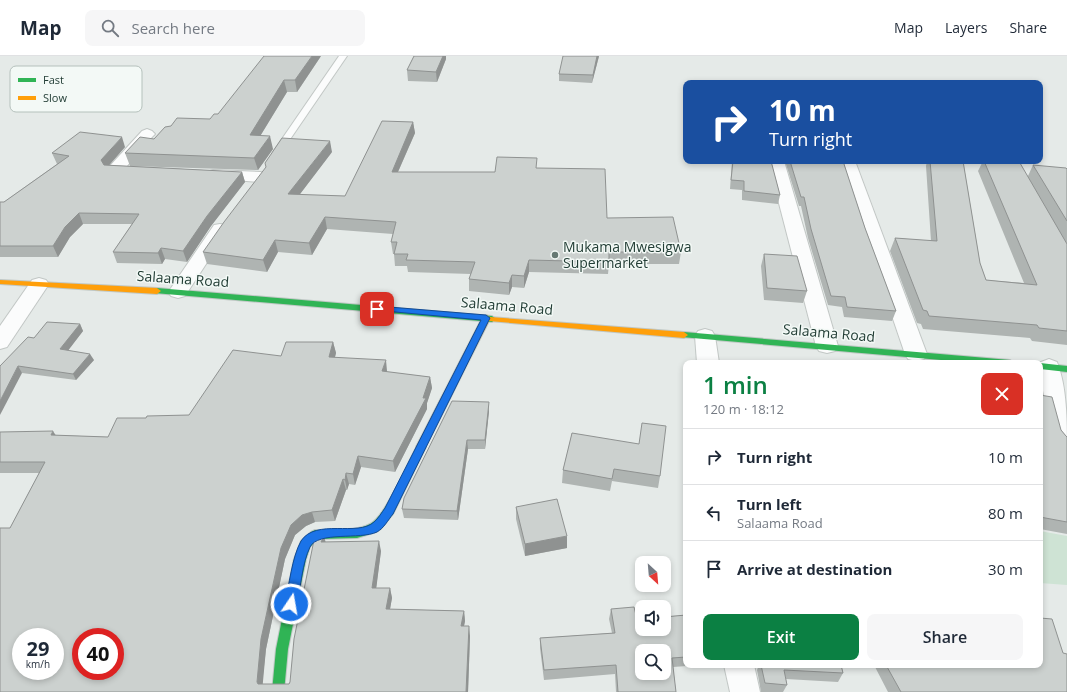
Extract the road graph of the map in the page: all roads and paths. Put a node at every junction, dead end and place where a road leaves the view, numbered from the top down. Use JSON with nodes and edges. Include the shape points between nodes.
{"nodes":[{"id":1,"x":343,"y":56,"type":"edge"},
{"id":2,"x":147,"y":134,"type":"dead end"},
{"id":3,"x":273,"y":158,"type":"edge"},
{"id":4,"x":777,"y":164,"type":"edge"},
{"id":5,"x":848,"y":164,"type":"edge"},
{"id":6,"x":137,"y":172,"type":"edge"},
{"id":7,"x":198,"y":174,"type":"edge"},
{"id":8,"x":246,"y":195,"type":"edge"},
{"id":9,"x":232,"y":213,"type":"edge"},
{"id":10,"x":0,"y":282,"type":"edge"},
{"id":11,"x":39,"y":284,"type":"junction"},
{"id":12,"x":178,"y":292,"type":"junction"},
{"id":13,"x":486,"y":318,"type":"junction"},
{"id":14,"x":705,"y":336,"type":"junction"},
{"id":15,"x":0,"y":342,"type":"edge"},
{"id":16,"x":827,"y":346,"type":"junction"},
{"id":17,"x":916,"y":354,"type":"junction"},
{"id":18,"x":708,"y":360,"type":"edge"},
{"id":19,"x":979,"y":360,"type":"edge"},
{"id":20,"x":1052,"y":367,"type":"edge"},
{"id":21,"x":1067,"y":440,"type":"edge"},
{"id":22,"x":740,"y":668,"type":"edge"},
{"id":23,"x":278,"y":692,"type":"edge"},
{"id":24,"x":745,"y":692,"type":"edge"}],
"edges":[{"from":1,"to":3,"type":"lane"},
{"from":2,"to":6,"type":"street","via":[[114,171]]},
{"from":4,"to":16,"type":"street"},
{"from":5,"to":17,"type":"street"},
{"from":7,"to":8,"type":"street","via":[[262,174]]},
{"from":9,"to":12,"type":"street"},
{"from":10,"to":11,"type":"main road","name":"Salaama Road"},
{"from":11,"to":12,"type":"main road","name":"Salaama Road"},
{"from":11,"to":15,"type":"street"},
{"from":12,"to":13,"type":"main road","name":"Salaama Road"},
{"from":13,"to":14,"type":"main road","name":"Salaama Road"},
{"from":13,"to":23,"type":"main road","via":[[389,511],[378,525],[363,531],[315,535],[305,544],[282,649]]},
{"from":14,"to":16,"type":"main road","name":"Salaama Road"},
{"from":14,"to":18,"type":"street"},
{"from":16,"to":17,"type":"main road","name":"Salaama Road"},
{"from":17,"to":19,"type":"main road","name":"Salaama Road"},
{"from":20,"to":21,"type":"street"},
{"from":22,"to":24,"type":"street"}]}
